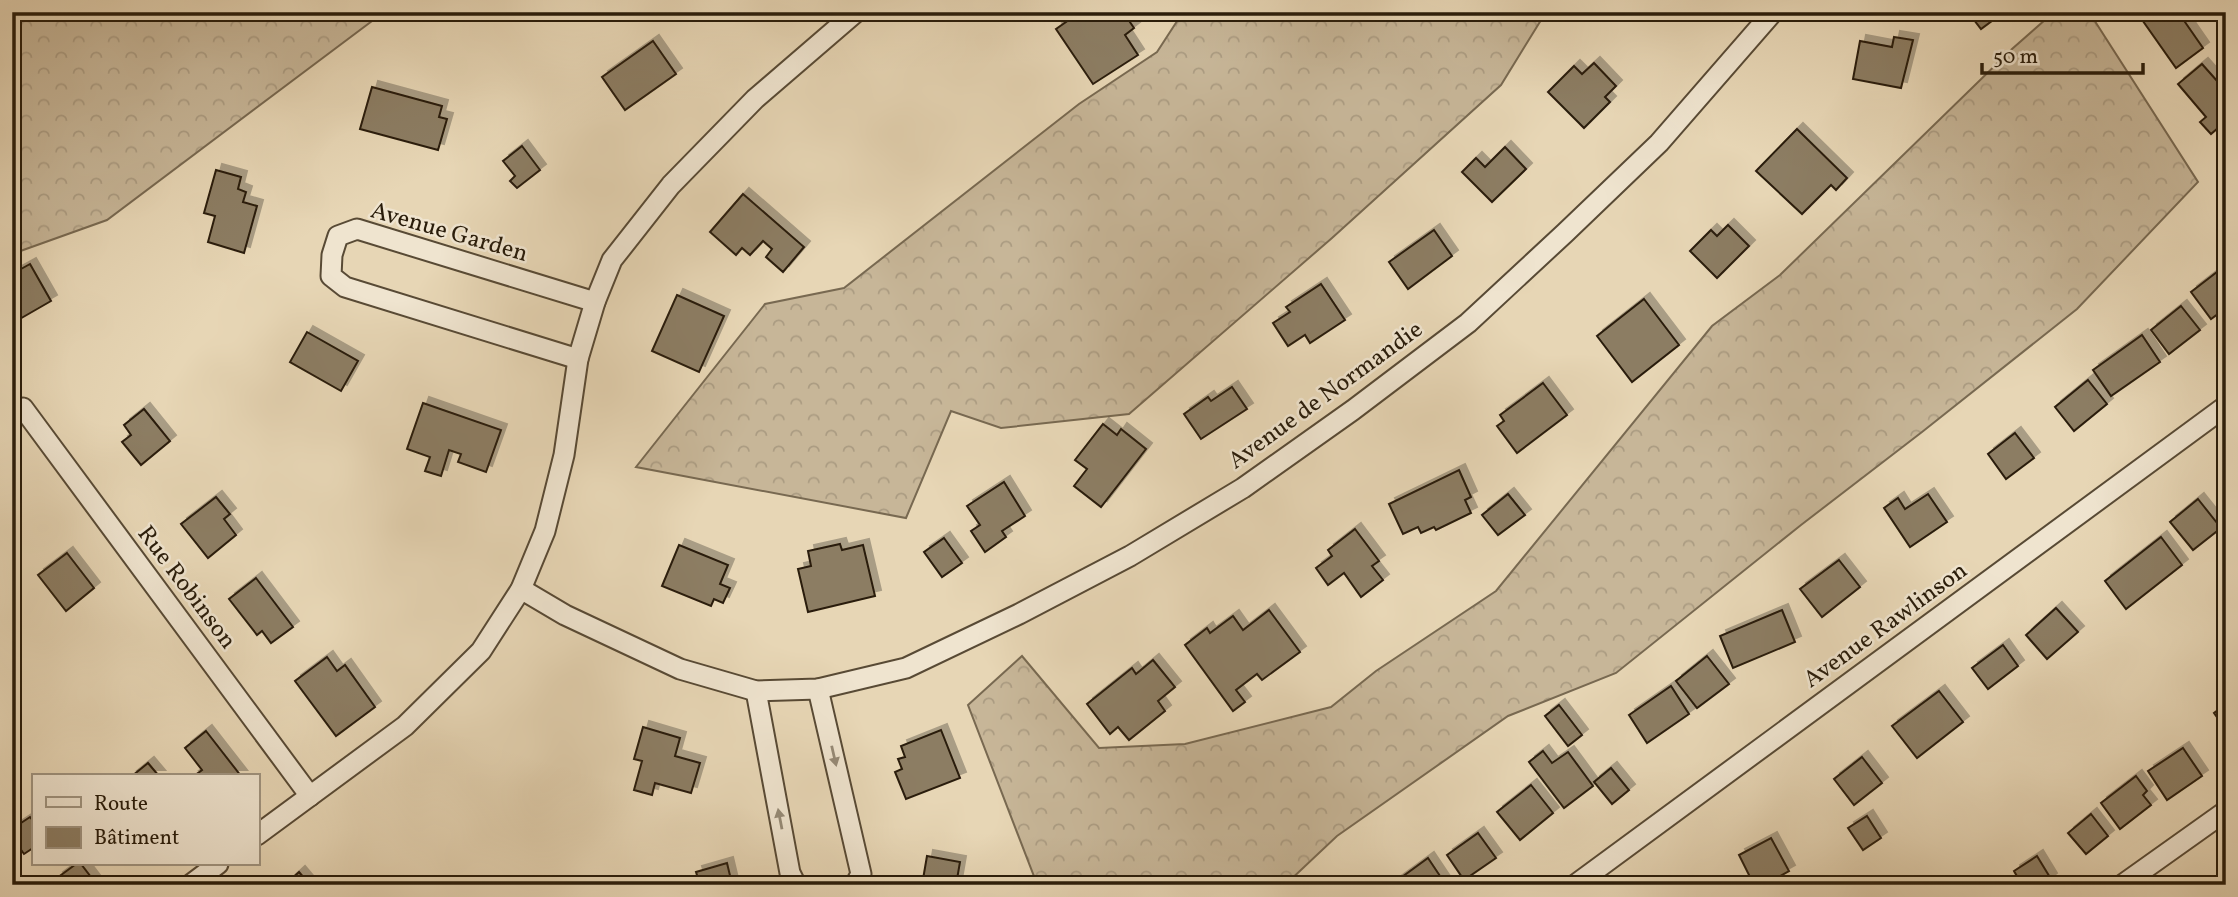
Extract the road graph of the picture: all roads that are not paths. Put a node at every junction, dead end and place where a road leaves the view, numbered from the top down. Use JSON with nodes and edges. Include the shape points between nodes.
{"nodes":[{"id":1,"x":856,"y":12,"type":"edge"},
{"id":2,"x":1773,"y":12,"type":"edge"},
{"id":3,"x":595,"y":302,"type":"junction"},
{"id":4,"x":578,"y":359,"type":"junction"},
{"id":5,"x":2226,"y":406,"type":"edge"},
{"id":6,"x":23,"y":408,"type":"dead end"},
{"id":7,"x":522,"y":589,"type":"junction"},
{"id":8,"x":818,"y":689,"type":"junction"},
{"id":9,"x":756,"y":691,"type":"junction"},
{"id":10,"x":310,"y":796,"type":"junction"},
{"id":11,"x":2226,"y":811,"type":"edge"},
{"id":12,"x":259,"y":834,"type":"edge"},
{"id":13,"x":215,"y":866,"type":"edge"},
{"id":14,"x":190,"y":885,"type":"edge"},
{"id":15,"x":796,"y":885,"type":"edge"},
{"id":16,"x":855,"y":885,"type":"edge"},
{"id":17,"x":1575,"y":885,"type":"edge"},
{"id":18,"x":2122,"y":885,"type":"edge"}],
"edges":[{"from":1,"to":3,"type":"street","via":[[755,99],[671,185],[612,260]]},
{"from":2,"to":8,"type":"street","name":"Avenue de Normandie","via":[[1659,143],[1565,233],[1468,323],[1342,418],[1243,488],[1130,556],[1019,614],[906,668]]},
{"from":3,"to":4,"type":"street"},
{"from":3,"to":4,"type":"street","name":"Avenue Garden","via":[[356,229],[338,236],[334,247],[331,276],[345,287]]},
{"from":4,"to":7,"type":"street","via":[[564,456],[545,531]]},
{"from":5,"to":17,"type":"street","name":"Avenue Rawlinson"},
{"from":6,"to":10,"type":"street","name":"Rue Robinson"},
{"from":7,"to":9,"type":"street","name":"Avenue de Normandie","via":[[565,615],[680,669]]},
{"from":7,"to":10,"type":"street","via":[[481,651],[405,726]]},
{"from":8,"to":9,"type":"street","name":"Avenue de Normandie"},
{"from":8,"to":16,"type":"street","one_way":true,"via":[[861,874]]},
{"from":15,"to":9,"type":"street","one_way":true},
{"from":10,"to":12,"type":"street"},
{"from":11,"to":18,"type":"street"},
{"from":13,"to":14,"type":"street"}]}
